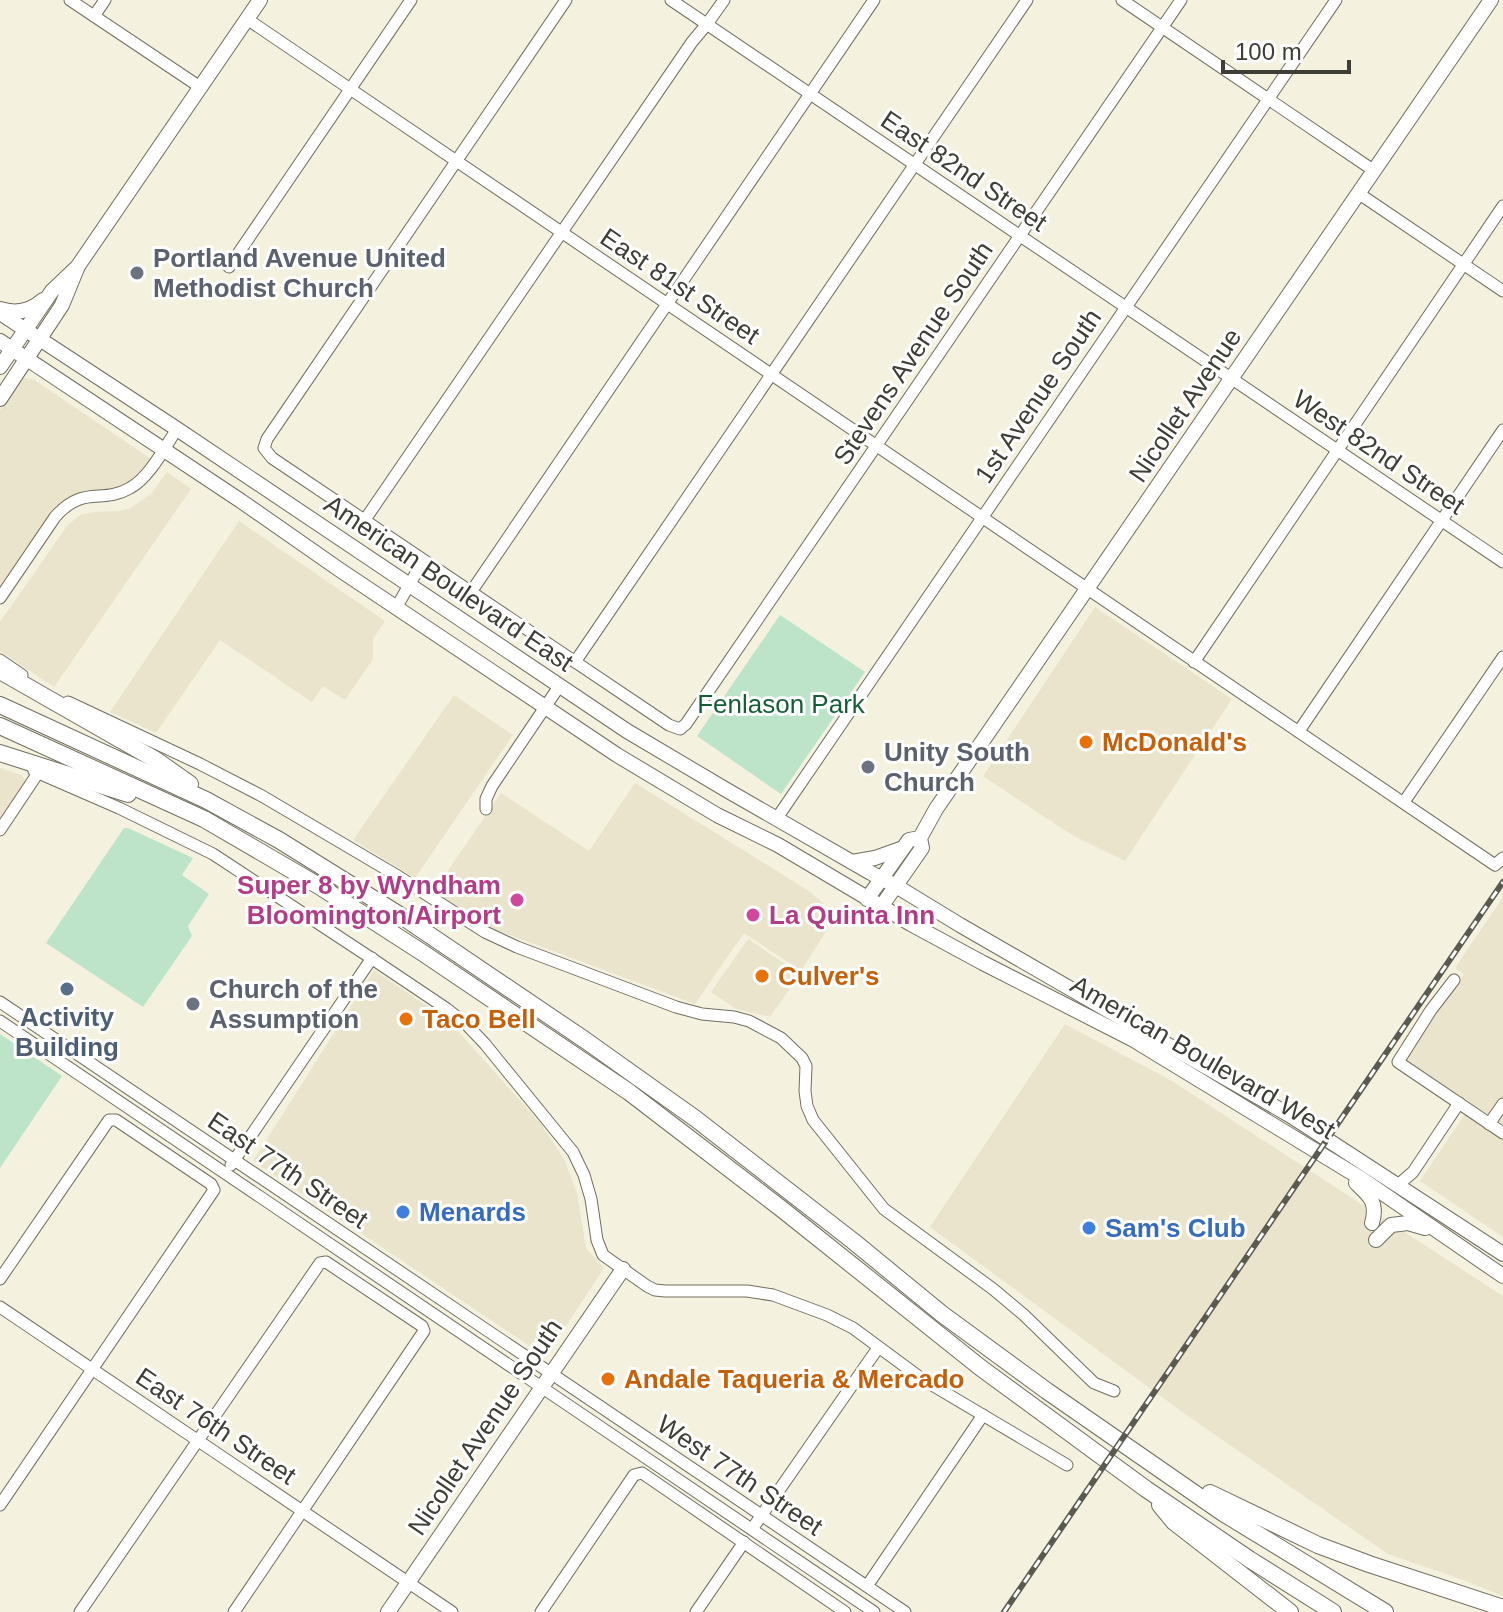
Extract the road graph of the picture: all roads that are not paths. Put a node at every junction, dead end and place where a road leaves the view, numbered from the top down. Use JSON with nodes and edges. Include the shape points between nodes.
{"nodes":[{"id":1,"x":70,"y":0,"type":"edge"},
{"id":2,"x":105,"y":0,"type":"edge"},
{"id":3,"x":260,"y":0,"type":"edge"},
{"id":4,"x":411,"y":0,"type":"edge"},
{"id":5,"x":566,"y":0,"type":"edge"},
{"id":6,"x":671,"y":0,"type":"edge"},
{"id":7,"x":724,"y":0,"type":"edge"},
{"id":8,"x":874,"y":0,"type":"edge"},
{"id":9,"x":1027,"y":0,"type":"edge"},
{"id":10,"x":1122,"y":0,"type":"edge"},
{"id":11,"x":1181,"y":0,"type":"edge"},
{"id":12,"x":1336,"y":0,"type":"edge"},
{"id":13,"x":1491,"y":0,"type":"edge"},
{"id":14,"x":94,"y":16,"type":"junction"},
{"id":15,"x":247,"y":19,"type":"junction"},
{"id":16,"x":707,"y":24,"type":"junction"},
{"id":17,"x":1162,"y":28,"type":"junction"},
{"id":18,"x":200,"y":87,"type":"junction"},
{"id":19,"x":350,"y":89,"type":"junction"},
{"id":20,"x":810,"y":94,"type":"junction"},
{"id":21,"x":1268,"y":99,"type":"junction"},
{"id":22,"x":456,"y":161,"type":"junction"},
{"id":23,"x":915,"y":164,"type":"junction"},
{"id":24,"x":1373,"y":170,"type":"junction"},
{"id":25,"x":1358,"y":193,"type":"junction"},
{"id":26,"x":1503,"y":206,"type":"edge"},
{"id":27,"x":562,"y":232,"type":"junction"},
{"id":28,"x":1020,"y":235,"type":"junction"},
{"id":29,"x":1463,"y":264,"type":"junction"},
{"id":30,"x":78,"y":266,"type":"junction"},
{"id":31,"x":229,"y":267,"type":"dead end"},
{"id":32,"x":52,"y":291,"type":"junction"},
{"id":33,"x":1503,"y":291,"type":"edge"},
{"id":34,"x":667,"y":303,"type":"junction"},
{"id":35,"x":1125,"y":307,"type":"junction"},
{"id":36,"x":0,"y":311,"type":"edge"},
{"id":37,"x":26,"y":329,"type":"junction"},
{"id":38,"x":41,"y":339,"type":"junction"},
{"id":39,"x":6,"y":345,"type":"edge"},
{"id":40,"x":28,"y":359,"type":"junction"},
{"id":41,"x":0,"y":367,"type":"edge"},
{"id":42,"x":771,"y":374,"type":"junction"},
{"id":43,"x":1231,"y":379,"type":"junction"},
{"id":44,"x":0,"y":399,"type":"edge"},
{"id":45,"x":177,"y":429,"type":"junction"},
{"id":46,"x":1503,"y":430,"type":"edge"},
{"id":47,"x":877,"y":445,"type":"junction"},
{"id":48,"x":163,"y":449,"type":"junction"},
{"id":49,"x":1337,"y":450,"type":"junction"},
{"id":50,"x":227,"y":463,"type":"junction"},
{"id":51,"x":255,"y":481,"type":"junction"},
{"id":52,"x":214,"y":483,"type":"junction"},
{"id":53,"x":241,"y":501,"type":"junction"},
{"id":54,"x":982,"y":517,"type":"junction"},
{"id":55,"x":364,"y":521,"type":"junction"},
{"id":56,"x":1441,"y":521,"type":"junction"},
{"id":57,"x":423,"y":561,"type":"junction"},
{"id":58,"x":1503,"y":562,"type":"edge"},
{"id":59,"x":408,"y":584,"type":"junction"},
{"id":60,"x":1088,"y":590,"type":"junction"},
{"id":61,"x":471,"y":592,"type":"junction"},
{"id":62,"x":0,"y":598,"type":"edge"},
{"id":63,"x":396,"y":608,"type":"junction"},
{"id":64,"x":1503,"y":657,"type":"edge"},
{"id":65,"x":0,"y":660,"type":"edge"},
{"id":66,"x":575,"y":662,"type":"junction"},
{"id":67,"x":1194,"y":662,"type":"junction"},
{"id":68,"x":0,"y":671,"type":"edge"},
{"id":69,"x":560,"y":685,"type":"junction"},
{"id":70,"x":0,"y":705,"type":"edge"},
{"id":71,"x":545,"y":708,"type":"junction"},
{"id":72,"x":0,"y":726,"type":"edge"},
{"id":73,"x":1299,"y":731,"type":"junction"},
{"id":74,"x":0,"y":755,"type":"edge"},
{"id":75,"x":38,"y":773,"type":"junction"},
{"id":76,"x":730,"y":792,"type":"junction"},
{"id":77,"x":1404,"y":802,"type":"junction"},
{"id":78,"x":486,"y":809,"type":"dead end"},
{"id":79,"x":717,"y":815,"type":"junction"},
{"id":80,"x":237,"y":817,"type":"junction"},
{"id":81,"x":777,"y":818,"type":"junction"},
{"id":82,"x":204,"y":819,"type":"junction"},
{"id":83,"x":0,"y":830,"type":"edge"},
{"id":84,"x":920,"y":838,"type":"junction"},
{"id":85,"x":903,"y":848,"type":"junction"},
{"id":86,"x":852,"y":862,"type":"junction"},
{"id":87,"x":1499,"y":862,"type":"edge"},
{"id":88,"x":881,"y":879,"type":"junction"},
{"id":89,"x":896,"y":886,"type":"junction"},
{"id":90,"x":867,"y":899,"type":"junction"},
{"id":91,"x":881,"y":907,"type":"junction"},
{"id":92,"x":372,"y":958,"type":"junction"},
{"id":93,"x":1026,"y":962,"type":"junction"},
{"id":94,"x":1016,"y":979,"type":"junction"},
{"id":95,"x":1454,"y":980,"type":"dead end"},
{"id":96,"x":0,"y":1002,"type":"edge"},
{"id":97,"x":0,"y":1021,"type":"edge"},
{"id":98,"x":1459,"y":1103,"type":"junction"},
{"id":99,"x":1503,"y":1104,"type":"edge"},
{"id":100,"x":1489,"y":1124,"type":"junction"},
{"id":101,"x":1503,"y":1133,"type":"edge"},
{"id":102,"x":234,"y":1160,"type":"junction"},
{"id":103,"x":1332,"y":1161,"type":"junction"},
{"id":104,"x":226,"y":1173,"type":"junction"},
{"id":105,"x":1403,"y":1189,"type":"junction"},
{"id":106,"x":1372,"y":1223,"type":"dead end"},
{"id":107,"x":1437,"y":1231,"type":"junction"},
{"id":108,"x":1376,"y":1240,"type":"dead end"},
{"id":109,"x":341,"y":1251,"type":"junction"},
{"id":110,"x":1503,"y":1254,"type":"edge"},
{"id":111,"x":623,"y":1269,"type":"junction"},
{"id":112,"x":1503,"y":1276,"type":"edge"},
{"id":113,"x":0,"y":1279,"type":"edge"},
{"id":114,"x":434,"y":1295,"type":"junction"},
{"id":115,"x":0,"y":1307,"type":"edge"},
{"id":116,"x":878,"y":1348,"type":"junction"},
{"id":117,"x":92,"y":1369,"type":"junction"},
{"id":118,"x":551,"y":1374,"type":"junction"},
{"id":119,"x":542,"y":1387,"type":"junction"},
{"id":120,"x":1114,"y":1391,"type":"dead end"},
{"id":121,"x":983,"y":1415,"type":"junction"},
{"id":122,"x":197,"y":1440,"type":"junction"},
{"id":123,"x":1141,"y":1458,"type":"junction"},
{"id":124,"x":1067,"y":1465,"type":"dead end"},
{"id":125,"x":1146,"y":1489,"type":"junction"},
{"id":126,"x":0,"y":1505,"type":"edge"},
{"id":127,"x":303,"y":1511,"type":"junction"},
{"id":128,"x":761,"y":1515,"type":"junction"},
{"id":129,"x":752,"y":1529,"type":"junction"},
{"id":130,"x":744,"y":1542,"type":"junction"},
{"id":131,"x":408,"y":1582,"type":"junction"},
{"id":132,"x":867,"y":1586,"type":"junction"},
{"id":133,"x":1475,"y":1598,"type":"junction"},
{"id":134,"x":1503,"y":1608,"type":"edge"},
{"id":135,"x":80,"y":1612,"type":"edge"},
{"id":136,"x":234,"y":1612,"type":"edge"},
{"id":137,"x":388,"y":1612,"type":"edge"},
{"id":138,"x":452,"y":1612,"type":"edge"},
{"id":139,"x":541,"y":1612,"type":"edge"},
{"id":140,"x":696,"y":1612,"type":"edge"},
{"id":141,"x":845,"y":1612,"type":"edge"},
{"id":142,"x":874,"y":1612,"type":"edge"},
{"id":143,"x":905,"y":1612,"type":"edge"},
{"id":144,"x":1290,"y":1612,"type":"edge"},
{"id":145,"x":1333,"y":1612,"type":"edge"},
{"id":146,"x":1385,"y":1612,"type":"edge"},
{"id":147,"x":1493,"y":1612,"type":"edge"}],
"edges":[{"from":1,"to":14,"type":"street"},
{"from":2,"to":14,"type":"street"},
{"from":3,"to":15,"type":"main road"},
{"from":4,"to":19,"type":"street"},
{"from":5,"to":22,"type":"street"},
{"from":6,"to":16,"type":"street","name":"East 82nd Street"},
{"from":7,"to":16,"type":"street"},
{"from":8,"to":20,"type":"street"},
{"from":9,"to":23,"type":"street"},
{"from":10,"to":17,"type":"street"},
{"from":11,"to":17,"type":"street","name":"Stevens Avenue South"},
{"from":12,"to":21,"type":"street","name":"1st Avenue South"},
{"from":13,"to":24,"type":"main road","name":"Nicollet Avenue"},
{"from":14,"to":18,"type":"street"},
{"from":15,"to":18,"type":"main road"},
{"from":15,"to":19,"type":"street","name":"East 81st Street"},
{"from":16,"to":20,"type":"street","name":"East 82nd Street"},
{"from":16,"to":27,"type":"street"},
{"from":17,"to":21,"type":"street"},
{"from":17,"to":28,"type":"street","name":"Stevens Avenue South"},
{"from":18,"to":30,"type":"main road"},
{"from":19,"to":22,"type":"street","name":"East 81st Street"},
{"from":19,"to":31,"type":"street"},
{"from":20,"to":23,"type":"street","name":"East 82nd Street"},
{"from":20,"to":34,"type":"street"},
{"from":21,"to":24,"type":"street"},
{"from":21,"to":35,"type":"street","name":"1st Avenue South"},
{"from":22,"to":27,"type":"street","name":"East 81st Street"},
{"from":22,"to":55,"type":"street","via":[[264,448]]},
{"from":23,"to":28,"type":"street","name":"East 82nd Street"},
{"from":23,"to":42,"type":"street"},
{"from":24,"to":25,"type":"main road","name":"Nicollet Avenue"},
{"from":25,"to":29,"type":"street"},
{"from":25,"to":43,"type":"main road","name":"Nicollet Avenue"},
{"from":26,"to":29,"type":"street"},
{"from":27,"to":34,"type":"street","name":"East 81st Street"},
{"from":27,"to":55,"type":"street"},
{"from":28,"to":35,"type":"street","name":"East 82nd Street"},
{"from":28,"to":47,"type":"street","name":"Stevens Avenue South"},
{"from":29,"to":33,"type":"street"},
{"from":29,"to":49,"type":"street"},
{"from":30,"to":32,"type":"main road"},
{"from":30,"to":38,"type":"main road"},
{"from":32,"to":36,"type":"main road","via":[[30,309]]},
{"from":32,"to":37,"type":"main road"},
{"from":34,"to":42,"type":"street","name":"East 81st Street"},
{"from":34,"to":61,"type":"street"},
{"from":35,"to":43,"type":"street","name":"East 82nd Street"},
{"from":35,"to":54,"type":"street","name":"1st Avenue South"},
{"from":36,"to":37,"type":"main road","name":"American Boulevard East"},
{"from":37,"to":38,"type":"main road","name":"American Boulevard East"},
{"from":37,"to":39,"type":"main road"},
{"from":38,"to":40,"type":"main road"},
{"from":38,"to":45,"type":"main road","name":"American Boulevard East"},
{"from":39,"to":40,"type":"main road","name":"American Boulevard East"},
{"from":39,"to":41,"type":"main road"},
{"from":40,"to":44,"type":"main road"},
{"from":40,"to":48,"type":"main road","name":"American Boulevard East"},
{"from":42,"to":47,"type":"street","name":"East 81st Street"},
{"from":42,"to":66,"type":"street"},
{"from":43,"to":49,"type":"street","name":"West 82nd Street"},
{"from":43,"to":60,"type":"main road","name":"Nicollet Avenue"},
{"from":45,"to":48,"type":"street"},
{"from":45,"to":50,"type":"main road","name":"American Boulevard East"},
{"from":46,"to":56,"type":"street"},
{"from":47,"to":54,"type":"street","name":"East 81st Street"},
{"from":47,"to":66,"type":"street","name":"Stevens Avenue South","via":[[680,729]]},
{"from":48,"to":52,"type":"main road","name":"American Boulevard East"},
{"from":48,"to":62,"type":"street","via":[[126,491],[88,496],[63,507]]},
{"from":49,"to":56,"type":"street","name":"West 82nd Street"},
{"from":49,"to":67,"type":"street"},
{"from":50,"to":51,"type":"main road","name":"American Boulevard East"},
{"from":50,"to":52,"type":"main road"},
{"from":51,"to":53,"type":"main road"},
{"from":51,"to":59,"type":"main road","name":"American Boulevard East"},
{"from":52,"to":53,"type":"main road","name":"American Boulevard East"},
{"from":53,"to":63,"type":"main road","name":"American Boulevard East"},
{"from":54,"to":60,"type":"street","name":"East 81st Street"},
{"from":54,"to":81,"type":"street","name":"1st Avenue South"},
{"from":55,"to":57,"type":"street"},
{"from":56,"to":58,"type":"street","name":"West 82nd Street"},
{"from":56,"to":73,"type":"street"},
{"from":57,"to":59,"type":"street"},
{"from":57,"to":61,"type":"street"},
{"from":59,"to":63,"type":"street"},
{"from":59,"to":69,"type":"main road","name":"American Boulevard East"},
{"from":60,"to":67,"type":"street","name":"East 81st Street"},
{"from":60,"to":84,"type":"main road","name":"Nicollet Avenue"},
{"from":61,"to":66,"type":"street"},
{"from":63,"to":71,"type":"main road","name":"American Boulevard East"},
{"from":64,"to":77,"type":"street"},
{"from":65,"to":120,"type":"street","via":[[45,690],[262,796],[485,932],[676,1007],[749,1021],[781,1038],[806,1066],[805,1091],[813,1120],[884,1209],[993,1289],[1094,1383]]},
{"from":67,"to":73,"type":"street","name":"East 81st Street"},
{"from":68,"to":80,"type":"highway","via":[[156,760]]},
{"from":69,"to":71,"type":"street"},
{"from":69,"to":76,"type":"main road","name":"American Boulevard East"},
{"from":70,"to":80,"type":"highway"},
{"from":71,"to":78,"type":"street","via":[[492,786]]},
{"from":71,"to":79,"type":"main road","name":"American Boulevard East"},
{"from":72,"to":82,"type":"highway"},
{"from":73,"to":77,"type":"street","name":"East 81st Street"},
{"from":74,"to":75,"type":"street"},
{"from":74,"to":82,"type":"highway"},
{"from":75,"to":83,"type":"street"},
{"from":75,"to":92,"type":"street","via":[[213,854]]},
{"from":76,"to":79,"type":"main road"},
{"from":76,"to":81,"type":"main road","name":"American Boulevard East"},
{"from":77,"to":87,"type":"street","name":"East 81st Street"},
{"from":79,"to":90,"type":"main road","name":"American Boulevard East"},
{"from":80,"to":123,"type":"highway","via":[[366,893],[610,1057],[942,1314]]},
{"from":81,"to":86,"type":"main road","name":"American Boulevard East"},
{"from":82,"to":125,"type":"highway","via":[[381,925],[629,1092],[981,1368]]},
{"from":84,"to":85,"type":"main road","name":"Nicollet Avenue"},
{"from":84,"to":89,"type":"main road","name":"Nicollet Avenue","via":[[922,848]]},
{"from":85,"to":86,"type":"main road"},
{"from":85,"to":88,"type":"main road","name":"Nicollet Avenue"},
{"from":86,"to":88,"type":"main road","name":"American Boulevard East"},
{"from":88,"to":89,"type":"main road","name":"American Boulevard West"},
{"from":88,"to":90,"type":"main road"},
{"from":89,"to":91,"type":"main road","name":"Nicollet Avenue"},
{"from":89,"to":93,"type":"main road","name":"American Boulevard West"},
{"from":90,"to":91,"type":"main road","name":"American Boulevard West"},
{"from":91,"to":94,"type":"main road","name":"American Boulevard West"},
{"from":92,"to":102,"type":"street"},
{"from":92,"to":111,"type":"street","via":[[467,1025],[561,1136],[584,1175],[599,1248]]},
{"from":93,"to":94,"type":"main road"},
{"from":93,"to":105,"type":"main road","name":"American Boulevard West","via":[[1291,1116]]},
{"from":94,"to":103,"type":"main road","name":"American Boulevard West","via":[[1132,1039]]},
{"from":95,"to":98,"type":"street","via":[[1398,1062]]},
{"from":96,"to":102,"type":"street","name":"East 77th Street"},
{"from":97,"to":104,"type":"street","name":"East 77th Street"},
{"from":98,"to":100,"type":"street"},
{"from":98,"to":105,"type":"street"},
{"from":99,"to":100,"type":"street"},
{"from":100,"to":101,"type":"street"},
{"from":102,"to":104,"type":"street"},
{"from":102,"to":114,"type":"street","name":"East 77th Street"},
{"from":103,"to":106,"type":"main road","via":[[1374,1202]]},
{"from":103,"to":107,"type":"main road","name":"American Boulevard West"},
{"from":104,"to":109,"type":"street","name":"East 77th Street"},
{"from":105,"to":110,"type":"main road","name":"American Boulevard West"},
{"from":107,"to":108,"type":"main road","via":[[1408,1223],[1391,1225]]},
{"from":107,"to":112,"type":"main road","name":"American Boulevard West"},
{"from":109,"to":114,"type":"street","via":[[426,1302]]},
{"from":109,"to":119,"type":"street","name":"East 77th Street"},
{"from":111,"to":116,"type":"street","via":[[655,1290],[773,1295],[853,1328]]},
{"from":111,"to":118,"type":"main road","name":"Nicollet Avenue South"},
{"from":113,"to":117,"type":"street","via":[[109,1120],[211,1184],[214,1190]]},
{"from":114,"to":118,"type":"street","name":"East 77th Street"},
{"from":115,"to":117,"type":"street","name":"East 76th Street"},
{"from":116,"to":121,"type":"street"},
{"from":116,"to":128,"type":"street"},
{"from":117,"to":122,"type":"street","name":"East 76th Street"},
{"from":117,"to":126,"type":"street"},
{"from":118,"to":119,"type":"main road","name":"Nicollet Avenue South"},
{"from":118,"to":128,"type":"street","name":"West 77th Street"},
{"from":119,"to":129,"type":"street","name":"West 77th Street"},
{"from":119,"to":131,"type":"main road","name":"Nicollet Avenue South"},
{"from":121,"to":124,"type":"street"},
{"from":121,"to":132,"type":"street"},
{"from":122,"to":127,"type":"street","name":"East 76th Street"},
{"from":122,"to":127,"type":"street","via":[[320,1263],[326,1262],[422,1326],[424,1331]]},
{"from":122,"to":135,"type":"street"},
{"from":123,"to":133,"type":"highway","via":[[1318,1545]]},
{"from":123,"to":146,"type":"highway"},
{"from":125,"to":144,"type":"highway","via":[[1174,1522]]},
{"from":125,"to":145,"type":"highway"},
{"from":127,"to":131,"type":"street","name":"East 76th Street"},
{"from":127,"to":136,"type":"street"},
{"from":128,"to":129,"type":"street"},
{"from":128,"to":132,"type":"street","name":"West 77th Street"},
{"from":129,"to":142,"type":"street","name":"West 77th Street"},
{"from":130,"to":139,"type":"street","via":[[642,1473],[634,1475]]},
{"from":130,"to":140,"type":"street"},
{"from":130,"to":141,"type":"street"},
{"from":131,"to":137,"type":"main road","name":"Nicollet Avenue South"},
{"from":131,"to":138,"type":"street","name":"East 76th Street"},
{"from":132,"to":143,"type":"street","name":"West 77th Street"},
{"from":133,"to":134,"type":"highway"},
{"from":133,"to":147,"type":"highway"}]}
